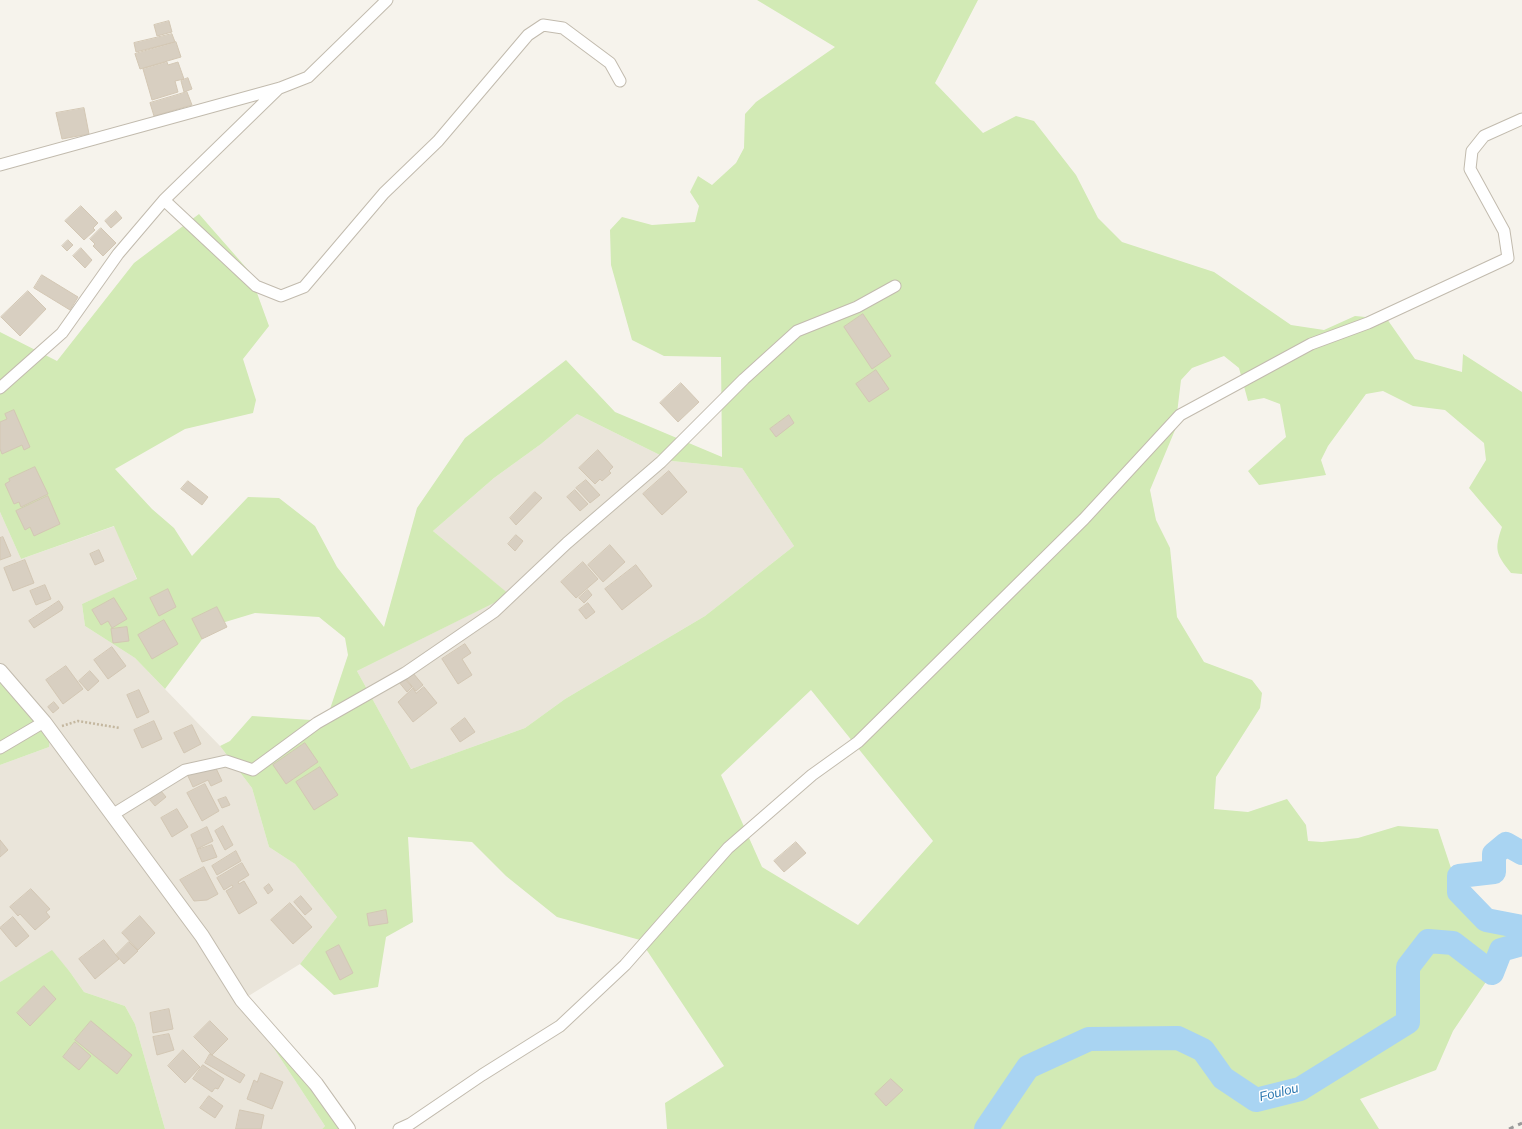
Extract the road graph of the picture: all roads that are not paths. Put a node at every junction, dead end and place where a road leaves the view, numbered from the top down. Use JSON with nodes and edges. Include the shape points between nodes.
{"nodes":[{"id":1,"x":387,"y":0,"type":"edge"},
{"id":2,"x":620,"y":81,"type":"dead end"},
{"id":3,"x":280,"y":88,"type":"junction"},
{"id":4,"x":1522,"y":119,"type":"edge"},
{"id":5,"x":0,"y":165,"type":"edge"},
{"id":6,"x":164,"y":200,"type":"junction"},
{"id":7,"x":895,"y":286,"type":"dead end"},
{"id":8,"x":0,"y":388,"type":"edge"},
{"id":9,"x":0,"y":670,"type":"edge"},
{"id":10,"x":47,"y":726,"type":"junction"},
{"id":11,"x":0,"y":748,"type":"edge"},
{"id":12,"x":112,"y":815,"type":"junction"},
{"id":13,"x":348,"y":1129,"type":"edge"},
{"id":14,"x":399,"y":1129,"type":"edge"}],
"edges":[{"from":1,"to":3,"type":"street","via":[[308,77]]},
{"from":2,"to":6,"type":"street","via":[[610,63],[563,28],[543,25],[528,35],[438,141],[384,194],[304,287],[281,296],[256,286]]},
{"from":3,"to":5,"type":"street"},
{"from":3,"to":6,"type":"street"},
{"from":4,"to":14,"type":"street","via":[[1484,136],[1472,151],[1470,169],[1504,231],[1508,258],[1368,323],[1311,344],[1180,415],[1084,519],[858,742],[812,775],[728,848],[625,965],[560,1026]]},
{"from":6,"to":8,"type":"street","via":[[118,254],[62,333]]},
{"from":7,"to":12,"type":"street","via":[[857,307],[797,331],[744,379],[661,462],[567,543],[494,612],[405,673],[317,723],[253,770],[226,761],[185,770]]},
{"from":9,"to":10,"type":"street"},
{"from":10,"to":11,"type":"street"},
{"from":10,"to":12,"type":"street"},
{"from":12,"to":13,"type":"street","via":[[202,936],[242,1000],[316,1084]]}]}
